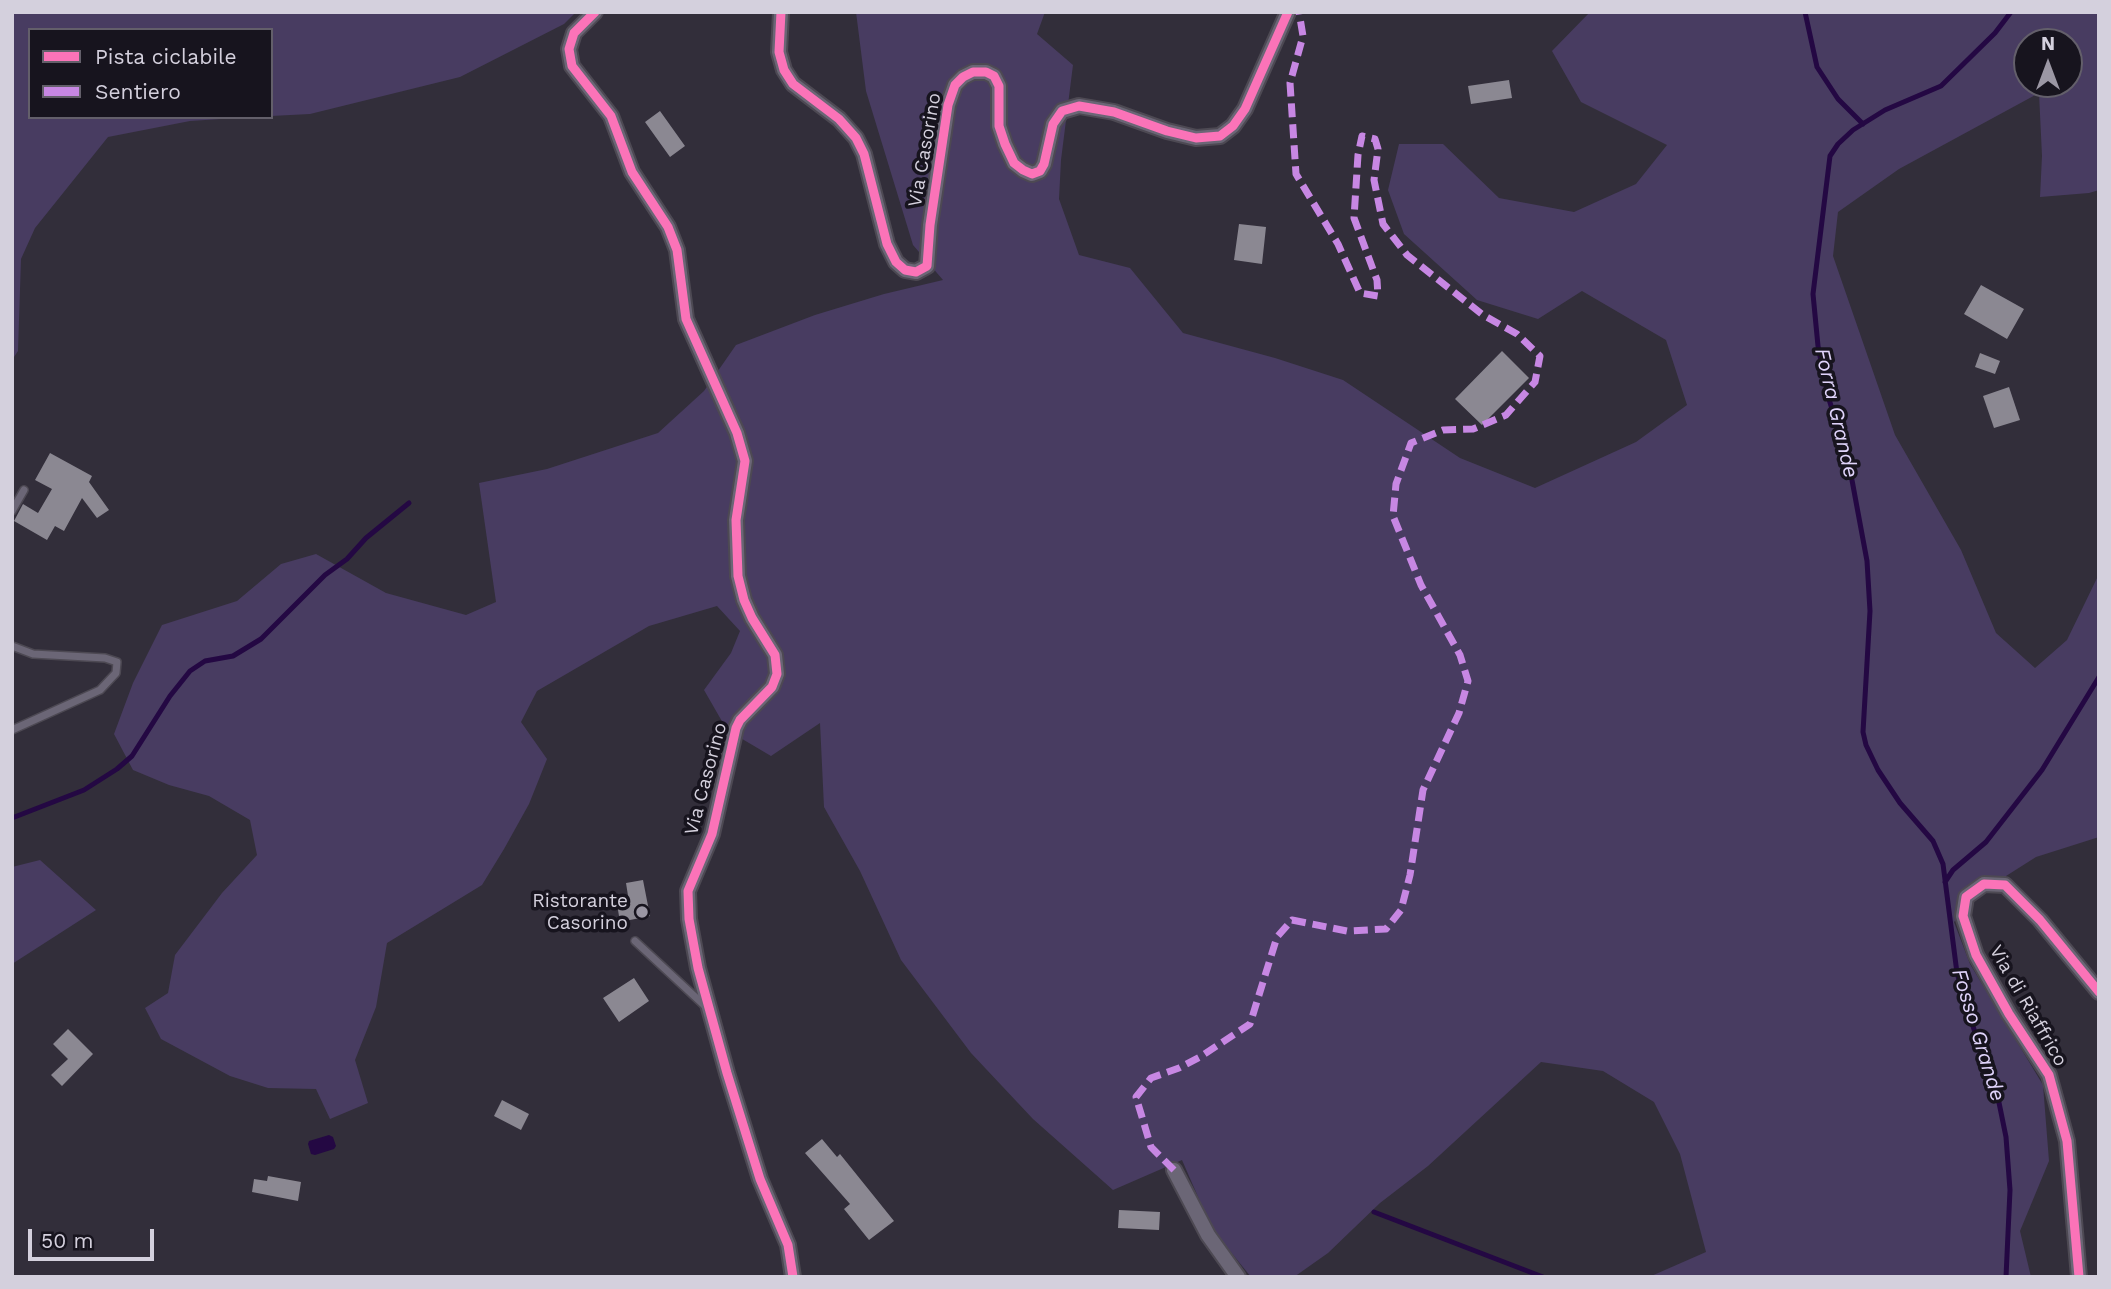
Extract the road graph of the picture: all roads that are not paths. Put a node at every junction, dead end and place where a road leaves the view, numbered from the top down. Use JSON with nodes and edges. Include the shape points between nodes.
{"nodes":[{"id":1,"x":594,"y":12,"type":"edge"},
{"id":2,"x":781,"y":12,"type":"edge"},
{"id":3,"x":1288,"y":12,"type":"edge"},
{"id":4,"x":24,"y":490,"type":"dead end"},
{"id":5,"x":12,"y":511,"type":"edge"},
{"id":6,"x":12,"y":646,"type":"edge"},
{"id":7,"x":12,"y":730,"type":"edge"},
{"id":8,"x":635,"y":941,"type":"dead end"},
{"id":9,"x":2099,"y":992,"type":"edge"},
{"id":10,"x":711,"y":1012,"type":"junction"},
{"id":11,"x":1174,"y":1170,"type":"dead end"},
{"id":12,"x":793,"y":1277,"type":"edge"},
{"id":13,"x":1238,"y":1277,"type":"edge"},
{"id":14,"x":2079,"y":1277,"type":"edge"}],
"edges":[{"from":1,"to":10,"type":"street","name":"Via Casorino","via":[[574,33],[569,49],[572,66],[611,116],[632,172],[668,227],[677,250],[685,319],[737,433],[745,461],[736,520],[738,576],[752,618],[775,655],[777,674],[772,687],[736,728],[712,834],[688,891],[698,968]]},
{"from":2,"to":3,"type":"street","name":"Via Casorino","via":[[779,52],[784,70],[793,84],[856,138],[887,244],[896,262],[916,272],[927,266],[948,105],[963,76],[973,72],[994,76],[1005,144],[1014,163],[1032,174],[1044,164],[1052,124],[1062,111],[1079,106],[1196,138],[1220,136],[1245,109]]},
{"from":4,"to":5,"type":"lane"},
{"from":6,"to":7,"type":"lane","via":[[33,654],[117,662],[116,673],[100,690]]},
{"from":8,"to":10,"type":"lane"},
{"from":9,"to":14,"type":"street","name":"Via di Riaffrico","via":[[2005,885],[1984,884],[1966,897],[1963,916],[1976,955],[2049,1075],[2067,1141]]},
{"from":10,"to":12,"type":"street","name":"Via Casorino","via":[[760,1180],[788,1245]]},
{"from":11,"to":13,"type":"street","via":[[1208,1235]]}]}
